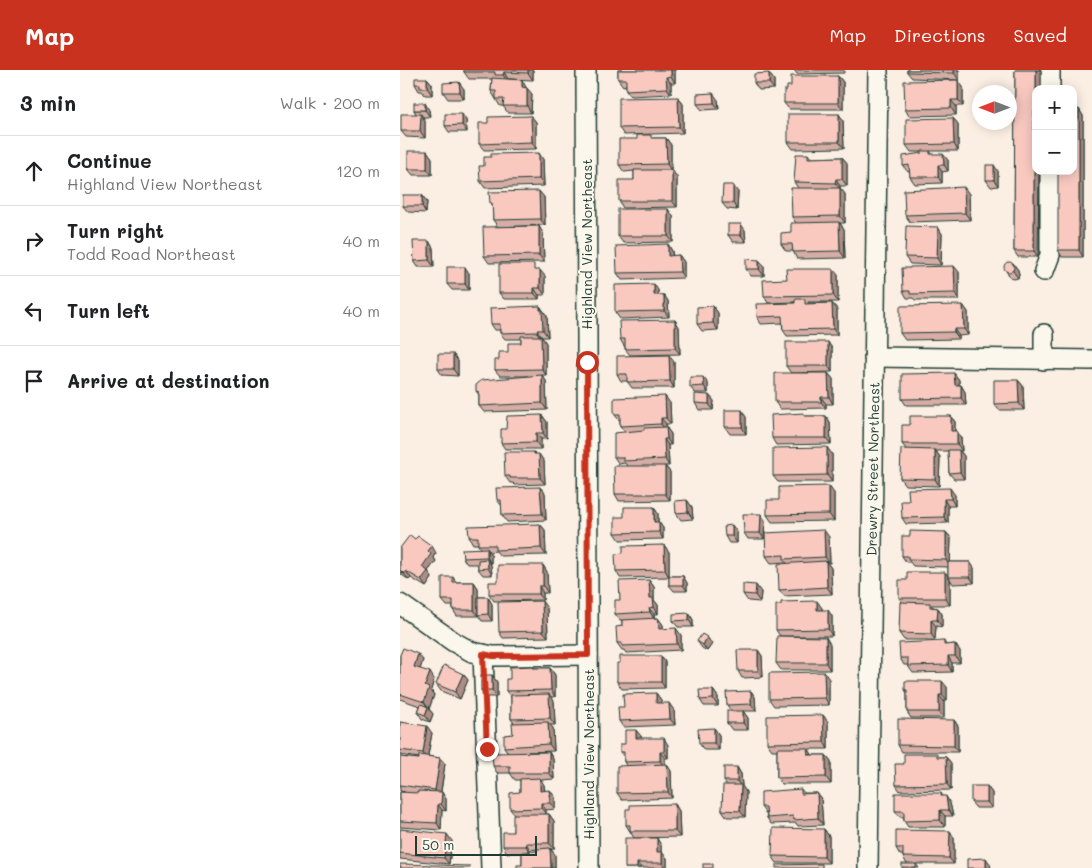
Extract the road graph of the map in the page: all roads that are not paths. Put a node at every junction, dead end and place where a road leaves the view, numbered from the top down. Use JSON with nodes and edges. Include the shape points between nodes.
{"nodes":[{"id":1,"x":586,"y":70,"type":"edge"},
{"id":2,"x":878,"y":70,"type":"edge"},
{"id":3,"x":1050,"y":70,"type":"edge"},
{"id":4,"x":1050,"y":85,"type":"edge"},
{"id":5,"x":1050,"y":175,"type":"edge"},
{"id":6,"x":1044,"y":271,"type":"dead end"},
{"id":7,"x":1044,"y":334,"type":"dead end"},
{"id":8,"x":874,"y":357,"type":"junction"},
{"id":9,"x":1044,"y":360,"type":"junction"},
{"id":10,"x":1092,"y":360,"type":"edge"},
{"id":11,"x":400,"y":604,"type":"edge"},
{"id":12,"x":483,"y":654,"type":"junction"},
{"id":13,"x":588,"y":655,"type":"junction"},
{"id":14,"x":491,"y":868,"type":"edge"},
{"id":15,"x":590,"y":868,"type":"edge"},
{"id":16,"x":868,"y":868,"type":"edge"}],
"edges":[{"from":1,"to":13,"type":"street","name":"Highland View Northeast"},
{"from":2,"to":8,"type":"street","name":"Drewry Street Northeast"},
{"from":3,"to":4,"type":"street"},
{"from":5,"to":6,"type":"street","via":[[1050,255]]},
{"from":7,"to":9,"type":"street"},
{"from":8,"to":9,"type":"street"},
{"from":8,"to":16,"type":"street","name":"Drewry Street Northeast"},
{"from":9,"to":10,"type":"street"},
{"from":11,"to":12,"type":"street","via":[[454,642]]},
{"from":12,"to":13,"type":"street"},
{"from":12,"to":14,"type":"street"},
{"from":13,"to":15,"type":"street","name":"Highland View Northeast"}]}
